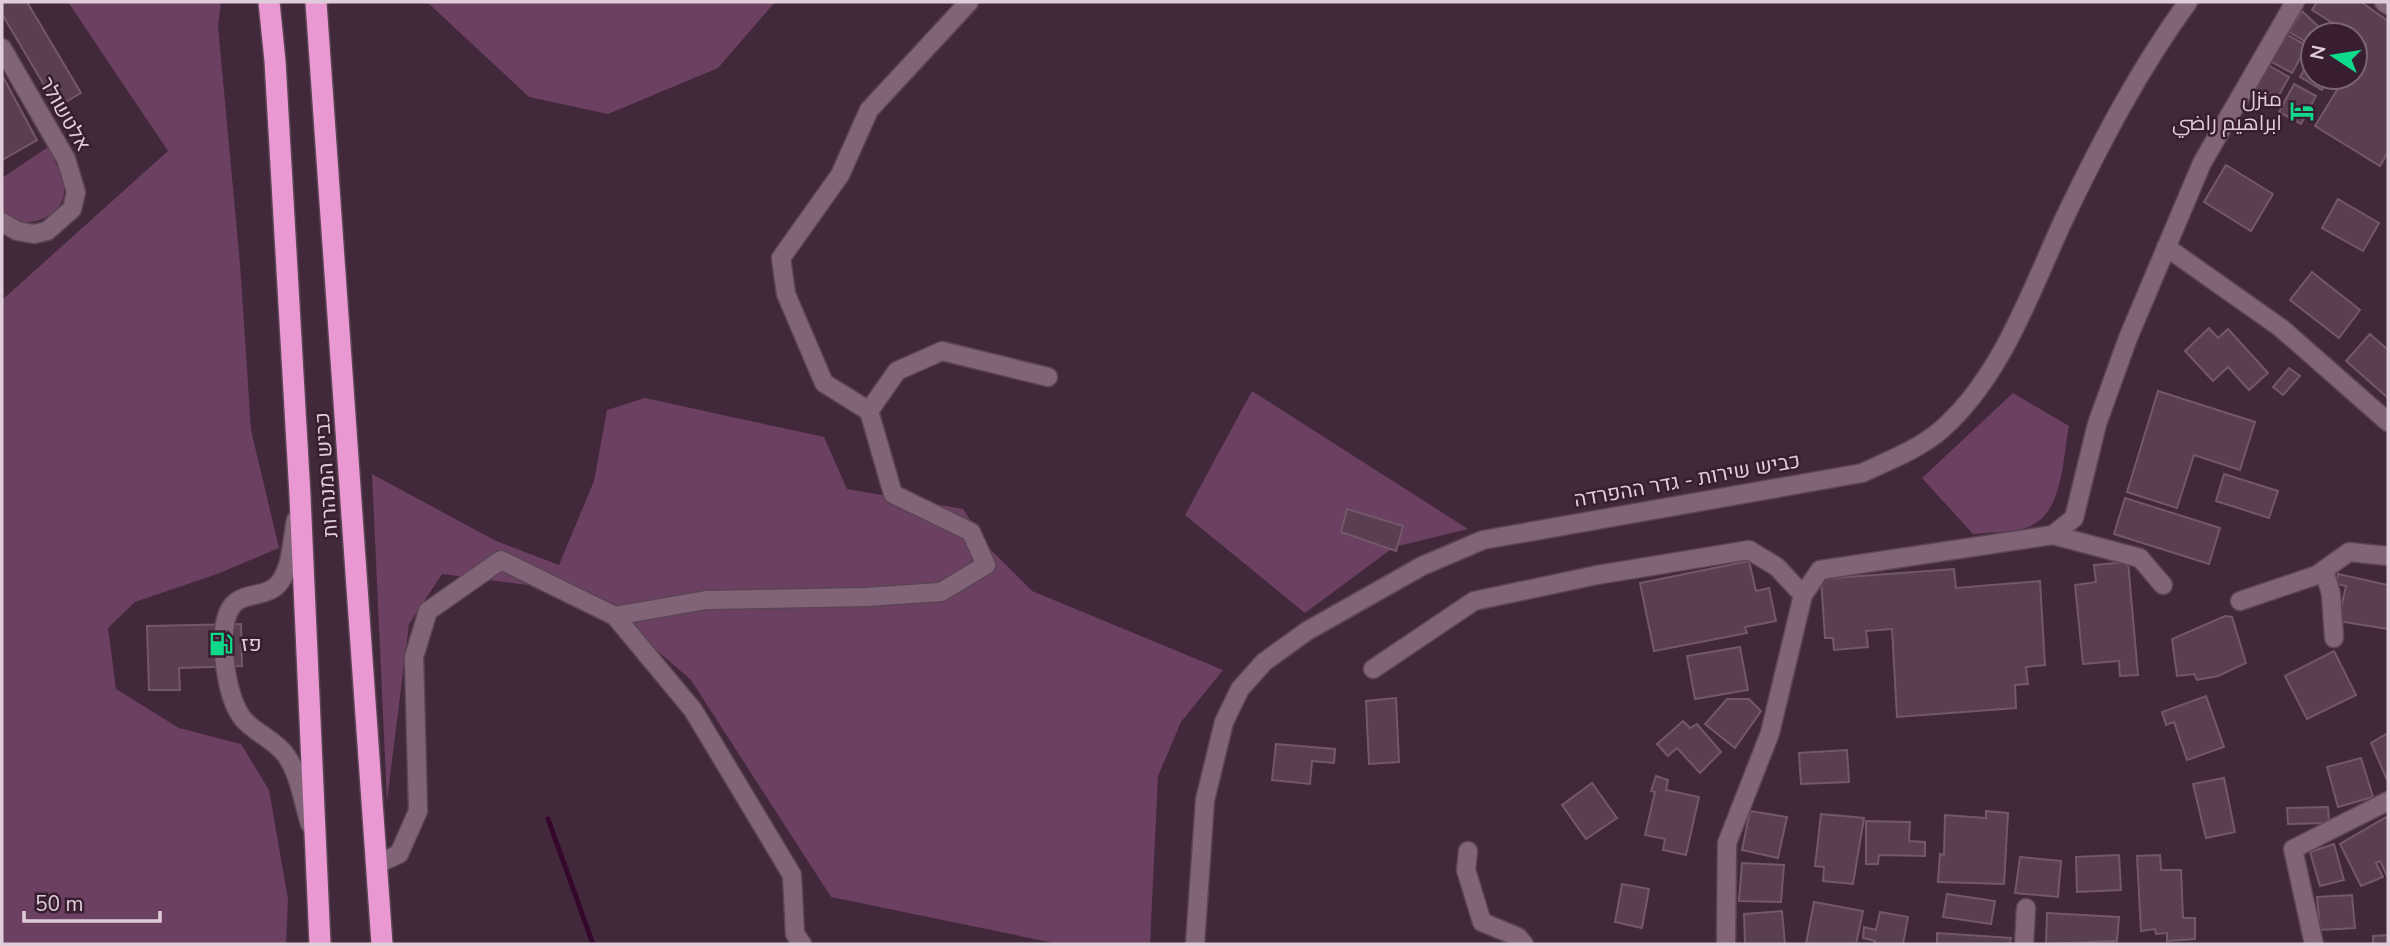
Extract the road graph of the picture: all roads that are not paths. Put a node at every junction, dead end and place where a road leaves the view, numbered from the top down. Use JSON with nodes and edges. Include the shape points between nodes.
{"nodes":[{"id":1,"x":269,"y":2,"type":"edge"},
{"id":2,"x":316,"y":2,"type":"edge"},
{"id":3,"x":969,"y":2,"type":"edge"},
{"id":4,"x":2188,"y":2,"type":"edge"},
{"id":5,"x":2295,"y":2,"type":"edge"},
{"id":6,"x":2384,"y":2,"type":"edge"},
{"id":7,"x":2388,"y":5,"type":"edge"},
{"id":8,"x":2,"y":48,"type":"edge"},
{"id":9,"x":2,"y":222,"type":"edge"},
{"id":10,"x":2166,"y":247,"type":"junction"},
{"id":11,"x":1048,"y":377,"type":"dead end"},
{"id":12,"x":869,"y":411,"type":"junction"},
{"id":13,"x":2385,"y":415,"type":"edge"},
{"id":14,"x":300,"y":496,"type":"junction"},
{"id":15,"x":2053,"y":535,"type":"junction"},
{"id":16,"x":2388,"y":556,"type":"edge"},
{"id":17,"x":2324,"y":570,"type":"junction"},
{"id":18,"x":2163,"y":585,"type":"dead end"},
{"id":19,"x":1803,"y":595,"type":"junction"},
{"id":20,"x":2240,"y":601,"type":"dead end"},
{"id":21,"x":615,"y":616,"type":"junction"},
{"id":22,"x":2334,"y":638,"type":"dead end"},
{"id":23,"x":1373,"y":669,"type":"dead end"},
{"id":24,"x":2388,"y":800,"type":"edge"},
{"id":25,"x":317,"y":849,"type":"junction"},
{"id":26,"x":1468,"y":851,"type":"dead end"},
{"id":27,"x":377,"y":864,"type":"junction"},
{"id":28,"x":2026,"y":908,"type":"dead end"},
{"id":29,"x":2318,"y":942,"type":"edge"},
{"id":30,"x":320,"y":944,"type":"edge"},
{"id":31,"x":382,"y":944,"type":"edge"},
{"id":32,"x":802,"y":944,"type":"edge"},
{"id":33,"x":1195,"y":944,"type":"edge"},
{"id":34,"x":1524,"y":944,"type":"edge"},
{"id":35,"x":1726,"y":944,"type":"edge"},
{"id":36,"x":2024,"y":944,"type":"edge"}],
"edges":[{"from":1,"to":14,"type":"highway","name":"כביש המנהרות"},
{"from":2,"to":27,"type":"highway","name":"כביש המנהרות"},
{"from":3,"to":12,"type":"street","via":[[869,110],[840,175],[781,258],[786,294],[824,383]]},
{"from":4,"to":33,"type":"street","name":"כביש שירות - גדר ההפרדה","via":[[2094,158],[1980,388],[1941,431],[1862,473],[1483,540],[1422,566],[1307,631],[1264,662],[1240,690],[1224,722],[1205,800]]},
{"from":5,"to":10,"type":"street","via":[[2202,163]]},
{"from":6,"to":7,"type":"street"},
{"from":8,"to":9,"type":"street","name":"אלטשולר","via":[[66,159],[76,192],[72,209],[47,232],[17,231]]},
{"from":10,"to":13,"type":"street","via":[[2281,328]]},
{"from":10,"to":15,"type":"street","via":[[2096,424],[2074,518]]},
{"from":11,"to":12,"type":"street","via":[[942,351],[897,372]]},
{"from":12,"to":21,"type":"street","via":[[893,494],[971,532],[986,565],[941,592],[706,600]]},
{"from":14,"to":25,"type":"highway","name":"כביש המנהרות"},
{"from":14,"to":25,"type":"street","via":[[286,571],[273,588],[245,596],[231,606],[226,616],[225,648],[235,708],[285,754]]},
{"from":15,"to":18,"type":"street","via":[[2140,558]]},
{"from":15,"to":19,"type":"street","via":[[1820,570]]},
{"from":16,"to":17,"type":"street","via":[[2349,552]]},
{"from":17,"to":20,"type":"street"},
{"from":17,"to":22,"type":"street"},
{"from":19,"to":23,"type":"street","via":[[1777,567],[1749,551],[1597,575],[1474,601]]},
{"from":19,"to":35,"type":"street","via":[[1770,733],[1727,843]]},
{"from":21,"to":27,"type":"street","via":[[501,560],[428,611],[414,657],[418,811],[399,854]]},
{"from":21,"to":32,"type":"street","via":[[693,710],[792,875],[795,934]]},
{"from":24,"to":29,"type":"street","via":[[2292,849]]},
{"from":25,"to":30,"type":"highway","name":"כביש המנהרות"},
{"from":26,"to":34,"type":"street","via":[[1466,870],[1482,922]]},
{"from":27,"to":31,"type":"highway","name":"כביש המנהרות"},
{"from":28,"to":36,"type":"street"}]}
